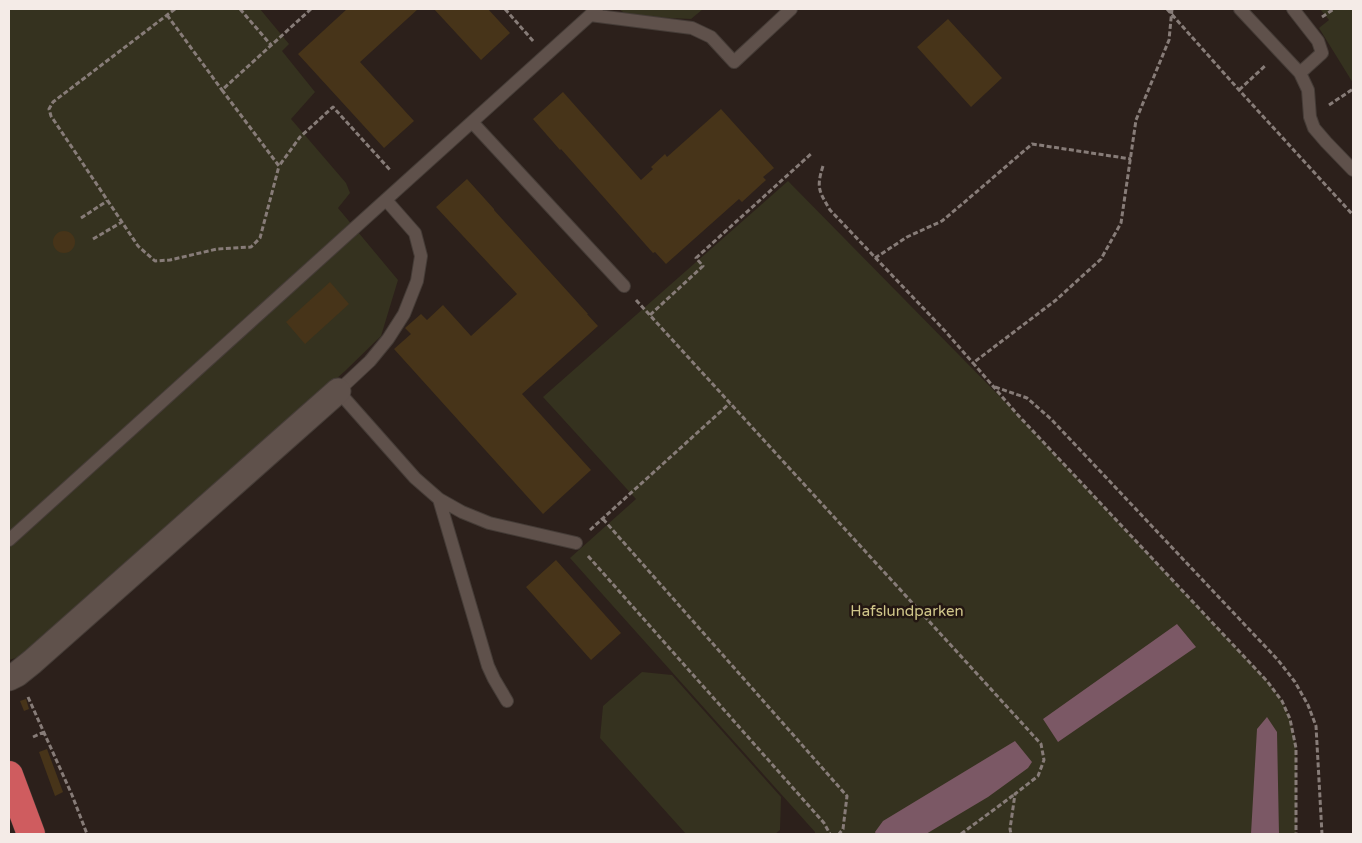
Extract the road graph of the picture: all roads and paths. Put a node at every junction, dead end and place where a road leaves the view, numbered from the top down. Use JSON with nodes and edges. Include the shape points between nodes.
{"nodes":[{"id":1,"x":175,"y":9,"type":"edge"},
{"id":2,"x":240,"y":9,"type":"edge"},
{"id":3,"x":311,"y":9,"type":"edge"},
{"id":4,"x":505,"y":9,"type":"edge"},
{"id":5,"x":791,"y":9,"type":"edge"},
{"id":6,"x":1167,"y":9,"type":"edge"},
{"id":7,"x":1240,"y":9,"type":"edge"},
{"id":8,"x":1293,"y":9,"type":"edge"},
{"id":9,"x":1171,"y":11,"type":"edge"},
{"id":10,"x":594,"y":12,"type":"edge"},
{"id":11,"x":167,"y":15,"type":"junction"},
{"id":12,"x":271,"y":45,"type":"junction"},
{"id":13,"x":1280,"y":52,"type":"junction"},
{"id":14,"x":546,"y":55,"type":"junction"},
{"id":15,"x":1300,"y":73,"type":"junction"},
{"id":16,"x":1353,"y":89,"type":"edge"},
{"id":17,"x":222,"y":90,"type":"junction"},
{"id":18,"x":1239,"y":90,"type":"junction"},
{"id":19,"x":1310,"y":117,"type":"junction"},
{"id":20,"x":472,"y":122,"type":"junction"},
{"id":21,"x":812,"y":153,"type":"dead end"},
{"id":22,"x":1131,"y":159,"type":"junction"},
{"id":23,"x":280,"y":166,"type":"junction"},
{"id":24,"x":823,"y":166,"type":"dead end"},
{"id":25,"x":1353,"y":170,"type":"edge"},
{"id":26,"x":403,"y":184,"type":"junction"},
{"id":27,"x":386,"y":200,"type":"junction"},
{"id":28,"x":108,"y":201,"type":"junction"},
{"id":29,"x":1353,"y":215,"type":"edge"},
{"id":30,"x":81,"y":218,"type":"dead end"},
{"id":31,"x":122,"y":222,"type":"junction"},
{"id":32,"x":93,"y":239,"type":"dead end"},
{"id":33,"x":875,"y":258,"type":"junction"},
{"id":34,"x":627,"y":290,"type":"joint"},
{"id":35,"x":650,"y":315,"type":"junction"},
{"id":36,"x":973,"y":363,"type":"junction"},
{"id":37,"x":994,"y":387,"type":"junction"},
{"id":38,"x":338,"y":391,"type":"junction"},
{"id":39,"x":730,"y":403,"type":"junction"},
{"id":40,"x":439,"y":499,"type":"junction"},
{"id":41,"x":603,"y":518,"type":"junction"},
{"id":42,"x":9,"y":540,"type":"edge"},
{"id":43,"x":576,"y":543,"type":"junction"},
{"id":44,"x":13,"y":676,"type":"edge"},
{"id":45,"x":507,"y":701,"type":"dead end"},
{"id":46,"x":44,"y":732,"type":"junction"},
{"id":47,"x":33,"y":737,"type":"dead end"},
{"id":48,"x":9,"y":775,"type":"edge"},
{"id":49,"x":1015,"y":794,"type":"junction"},
{"id":50,"x":31,"y":834,"type":"edge"},
{"id":51,"x":87,"y":834,"type":"edge"},
{"id":52,"x":830,"y":834,"type":"edge"},
{"id":53,"x":839,"y":834,"type":"edge"},
{"id":54,"x":961,"y":834,"type":"edge"},
{"id":55,"x":1011,"y":834,"type":"edge"},
{"id":56,"x":1296,"y":834,"type":"edge"},
{"id":57,"x":1322,"y":834,"type":"edge"}],
"edges":[{"from":1,"to":11,"type":"path"},
{"from":2,"to":12,"type":"path"},
{"from":3,"to":12,"type":"path"},
{"from":4,"to":14,"type":"path"},
{"from":5,"to":10,"type":"lane","via":[[734,62],[711,37],[692,28]]},
{"from":6,"to":9,"type":"path"},
{"from":7,"to":13,"type":"lane"},
{"from":8,"to":15,"type":"lane","via":[[1318,41],[1322,53]]},
{"from":9,"to":18,"type":"path"},
{"from":9,"to":22,"type":"path","via":[[1168,40],[1136,120]]},
{"from":10,"to":14,"type":"lane"},
{"from":11,"to":17,"type":"path"},
{"from":11,"to":28,"type":"path","via":[[53,102],[49,109]]},
{"from":12,"to":17,"type":"path"},
{"from":13,"to":15,"type":"lane"},
{"from":13,"to":18,"type":"path"},
{"from":14,"to":20,"type":"lane"},
{"from":15,"to":19,"type":"lane","via":[[1308,90]]},
{"from":16,"to":19,"type":"path"},
{"from":17,"to":23,"type":"path"},
{"from":18,"to":29,"type":"path"},
{"from":19,"to":25,"type":"lane","via":[[1314,128]]},
{"from":20,"to":26,"type":"lane"},
{"from":20,"to":34,"type":"lane"},
{"from":21,"to":35,"type":"path","via":[[696,258],[703,266]]},
{"from":22,"to":33,"type":"path","via":[[1032,144],[942,221]]},
{"from":22,"to":36,"type":"path","via":[[1121,223],[1101,259],[1056,300]]},
{"from":23,"to":26,"type":"path","via":[[300,138],[333,107]]},
{"from":23,"to":31,"type":"path","via":[[260,238],[251,248],[217,249],[155,261],[138,246]]},
{"from":24,"to":33,"type":"path","via":[[818,181],[830,210]]},
{"from":26,"to":27,"type":"lane"},
{"from":27,"to":38,"type":"lane","via":[[415,233],[421,256],[417,281],[404,314],[388,340]]},
{"from":27,"to":42,"type":"lane"},
{"from":28,"to":30,"type":"path"},
{"from":28,"to":31,"type":"path"},
{"from":31,"to":32,"type":"path"},
{"from":33,"to":36,"type":"path"},
{"from":34,"to":35,"type":"path"},
{"from":35,"to":39,"type":"path"},
{"from":36,"to":37,"type":"path"},
{"from":37,"to":56,"type":"path","via":[[1282,701],[1290,719],[1296,748]]},
{"from":37,"to":57,"type":"path","via":[[1026,398],[1051,419],[1296,682],[1316,726]]},
{"from":38,"to":40,"type":"lane","via":[[415,478]]},
{"from":38,"to":44,"type":"street"},
{"from":39,"to":41,"type":"path"},
{"from":39,"to":49,"type":"path","via":[[1041,744],[1044,760],[1038,776]]},
{"from":40,"to":43,"type":"lane","via":[[489,523]]},
{"from":40,"to":45,"type":"lane","via":[[488,666]]},
{"from":41,"to":43,"type":"path"},
{"from":41,"to":53,"type":"path","via":[[847,796],[843,829]]},
{"from":43,"to":52,"type":"path","via":[[824,822]]},
{"from":44,"to":46,"type":"path"},
{"from":46,"to":47,"type":"path"},
{"from":46,"to":51,"type":"path"},
{"from":48,"to":50,"type":"highway"},
{"from":49,"to":54,"type":"path"},
{"from":49,"to":55,"type":"path"}]}
